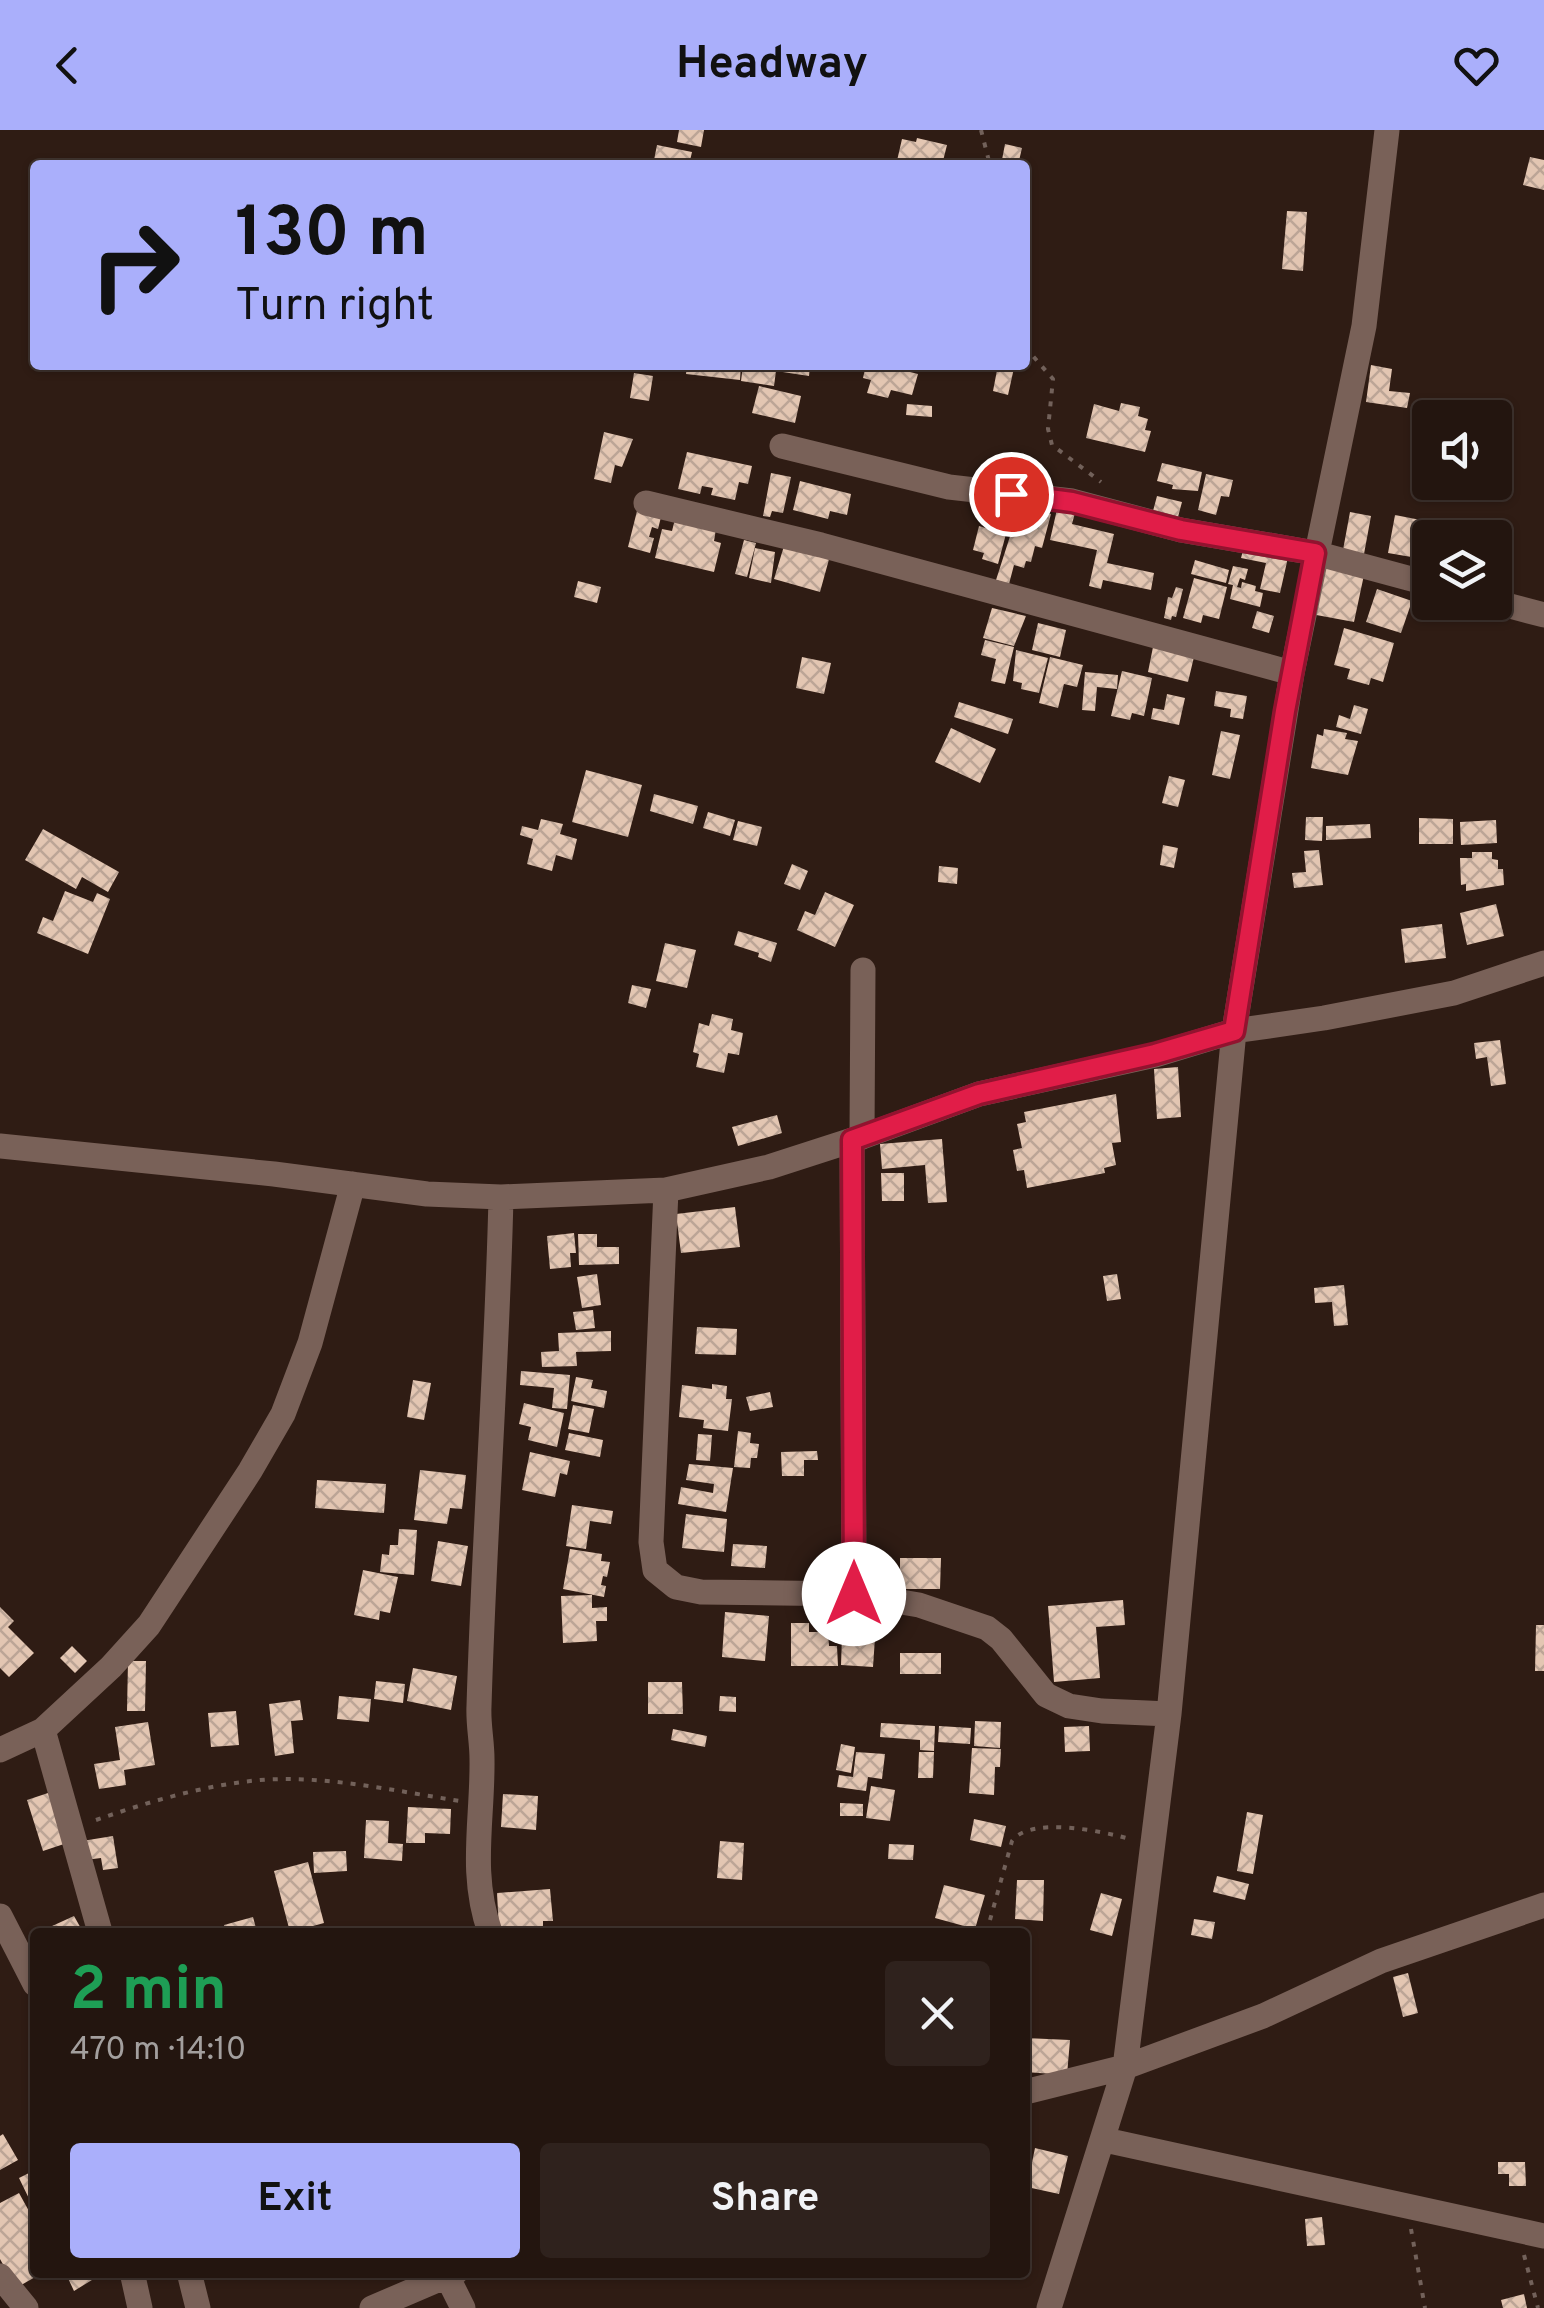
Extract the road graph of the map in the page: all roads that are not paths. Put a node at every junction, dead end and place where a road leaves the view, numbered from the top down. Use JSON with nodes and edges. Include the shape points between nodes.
{"nodes":[{"id":1,"x":1387,"y":130,"type":"edge"},
{"id":2,"x":782,"y":446,"type":"dead end"},
{"id":3,"x":646,"y":503,"type":"dead end"},
{"id":4,"x":1315,"y":553,"type":"junction"},
{"id":5,"x":1412,"y":579,"type":"edge"},
{"id":6,"x":1512,"y":607,"type":"edge"},
{"id":7,"x":1544,"y":616,"type":"edge"},
{"id":8,"x":1292,"y":673,"type":"junction"},
{"id":9,"x":1544,"y":963,"type":"edge"},
{"id":10,"x":863,"y":970,"type":"dead end"},
{"id":11,"x":1234,"y":1031,"type":"junction"},
{"id":12,"x":857,"y":1139,"type":"junction"},
{"id":13,"x":0,"y":1146,"type":"edge"},
{"id":14,"x":353,"y":1184,"type":"junction"},
{"id":15,"x":666,"y":1190,"type":"junction"},
{"id":16,"x":501,"y":1196,"type":"junction"},
{"id":17,"x":854,"y":1594,"type":"junction"},
{"id":18,"x":1169,"y":1714,"type":"junction"},
{"id":19,"x":43,"y":1730,"type":"junction"},
{"id":20,"x":0,"y":1750,"type":"edge"},
{"id":21,"x":1544,"y":1906,"type":"edge"},
{"id":22,"x":0,"y":1916,"type":"edge"},
{"id":23,"x":99,"y":1928,"type":"edge"},
{"id":24,"x":489,"y":1928,"type":"edge"},
{"id":25,"x":30,"y":1974,"type":"edge"},
{"id":26,"x":1126,"y":2067,"type":"junction"},
{"id":27,"x":1030,"y":2091,"type":"edge"},
{"id":28,"x":1105,"y":2140,"type":"junction"},
{"id":29,"x":1544,"y":2236,"type":"edge"},
{"id":30,"x":0,"y":2276,"type":"edge"},
{"id":31,"x":133,"y":2278,"type":"edge"},
{"id":32,"x":190,"y":2278,"type":"edge"},
{"id":33,"x":433,"y":2278,"type":"edge"},
{"id":34,"x":439,"y":2278,"type":"edge"},
{"id":35,"x":26,"y":2308,"type":"edge"},
{"id":36,"x":140,"y":2308,"type":"edge"},
{"id":37,"x":198,"y":2308,"type":"edge"},
{"id":38,"x":372,"y":2308,"type":"edge"},
{"id":39,"x":462,"y":2308,"type":"edge"},
{"id":40,"x":1049,"y":2308,"type":"edge"}],
"edges":[{"from":1,"to":4,"type":"street","via":[[1364,326]]},
{"from":2,"to":4,"type":"street","via":[[949,487],[1072,502],[1181,530]]},
{"from":3,"to":8,"type":"street"},
{"from":4,"to":5,"type":"street"},
{"from":4,"to":8,"type":"street"},
{"from":6,"to":7,"type":"street"},
{"from":8,"to":11,"type":"street"},
{"from":9,"to":11,"type":"street","via":[[1454,993]]},
{"from":10,"to":12,"type":"street"},
{"from":11,"to":12,"type":"street","via":[[979,1094]]},
{"from":11,"to":18,"type":"street"},
{"from":12,"to":15,"type":"street"},
{"from":12,"to":17,"type":"street"},
{"from":13,"to":14,"type":"street"},
{"from":14,"to":16,"type":"street"},
{"from":14,"to":19,"type":"street","via":[[310,1344],[283,1414],[149,1625]]},
{"from":15,"to":16,"type":"street"},
{"from":15,"to":17,"type":"street","via":[[655,1570],[676,1588],[701,1592]]},
{"from":16,"to":24,"type":"street","via":[[476,1840]]},
{"from":17,"to":18,"type":"street","via":[[919,1605],[987,1628],[1046,1695],[1069,1706]]},
{"from":18,"to":26,"type":"street"},
{"from":19,"to":20,"type":"street"},
{"from":19,"to":23,"type":"street"},
{"from":21,"to":26,"type":"street","via":[[1381,1961],[1263,2016]]},
{"from":22,"to":25,"type":"street"},
{"from":26,"to":27,"type":"street"},
{"from":26,"to":28,"type":"street"},
{"from":28,"to":29,"type":"street"},
{"from":28,"to":40,"type":"street"},
{"from":30,"to":35,"type":"street"},
{"from":31,"to":36,"type":"street"},
{"from":32,"to":37,"type":"street"},
{"from":33,"to":38,"type":"street"},
{"from":34,"to":39,"type":"street"}]}
